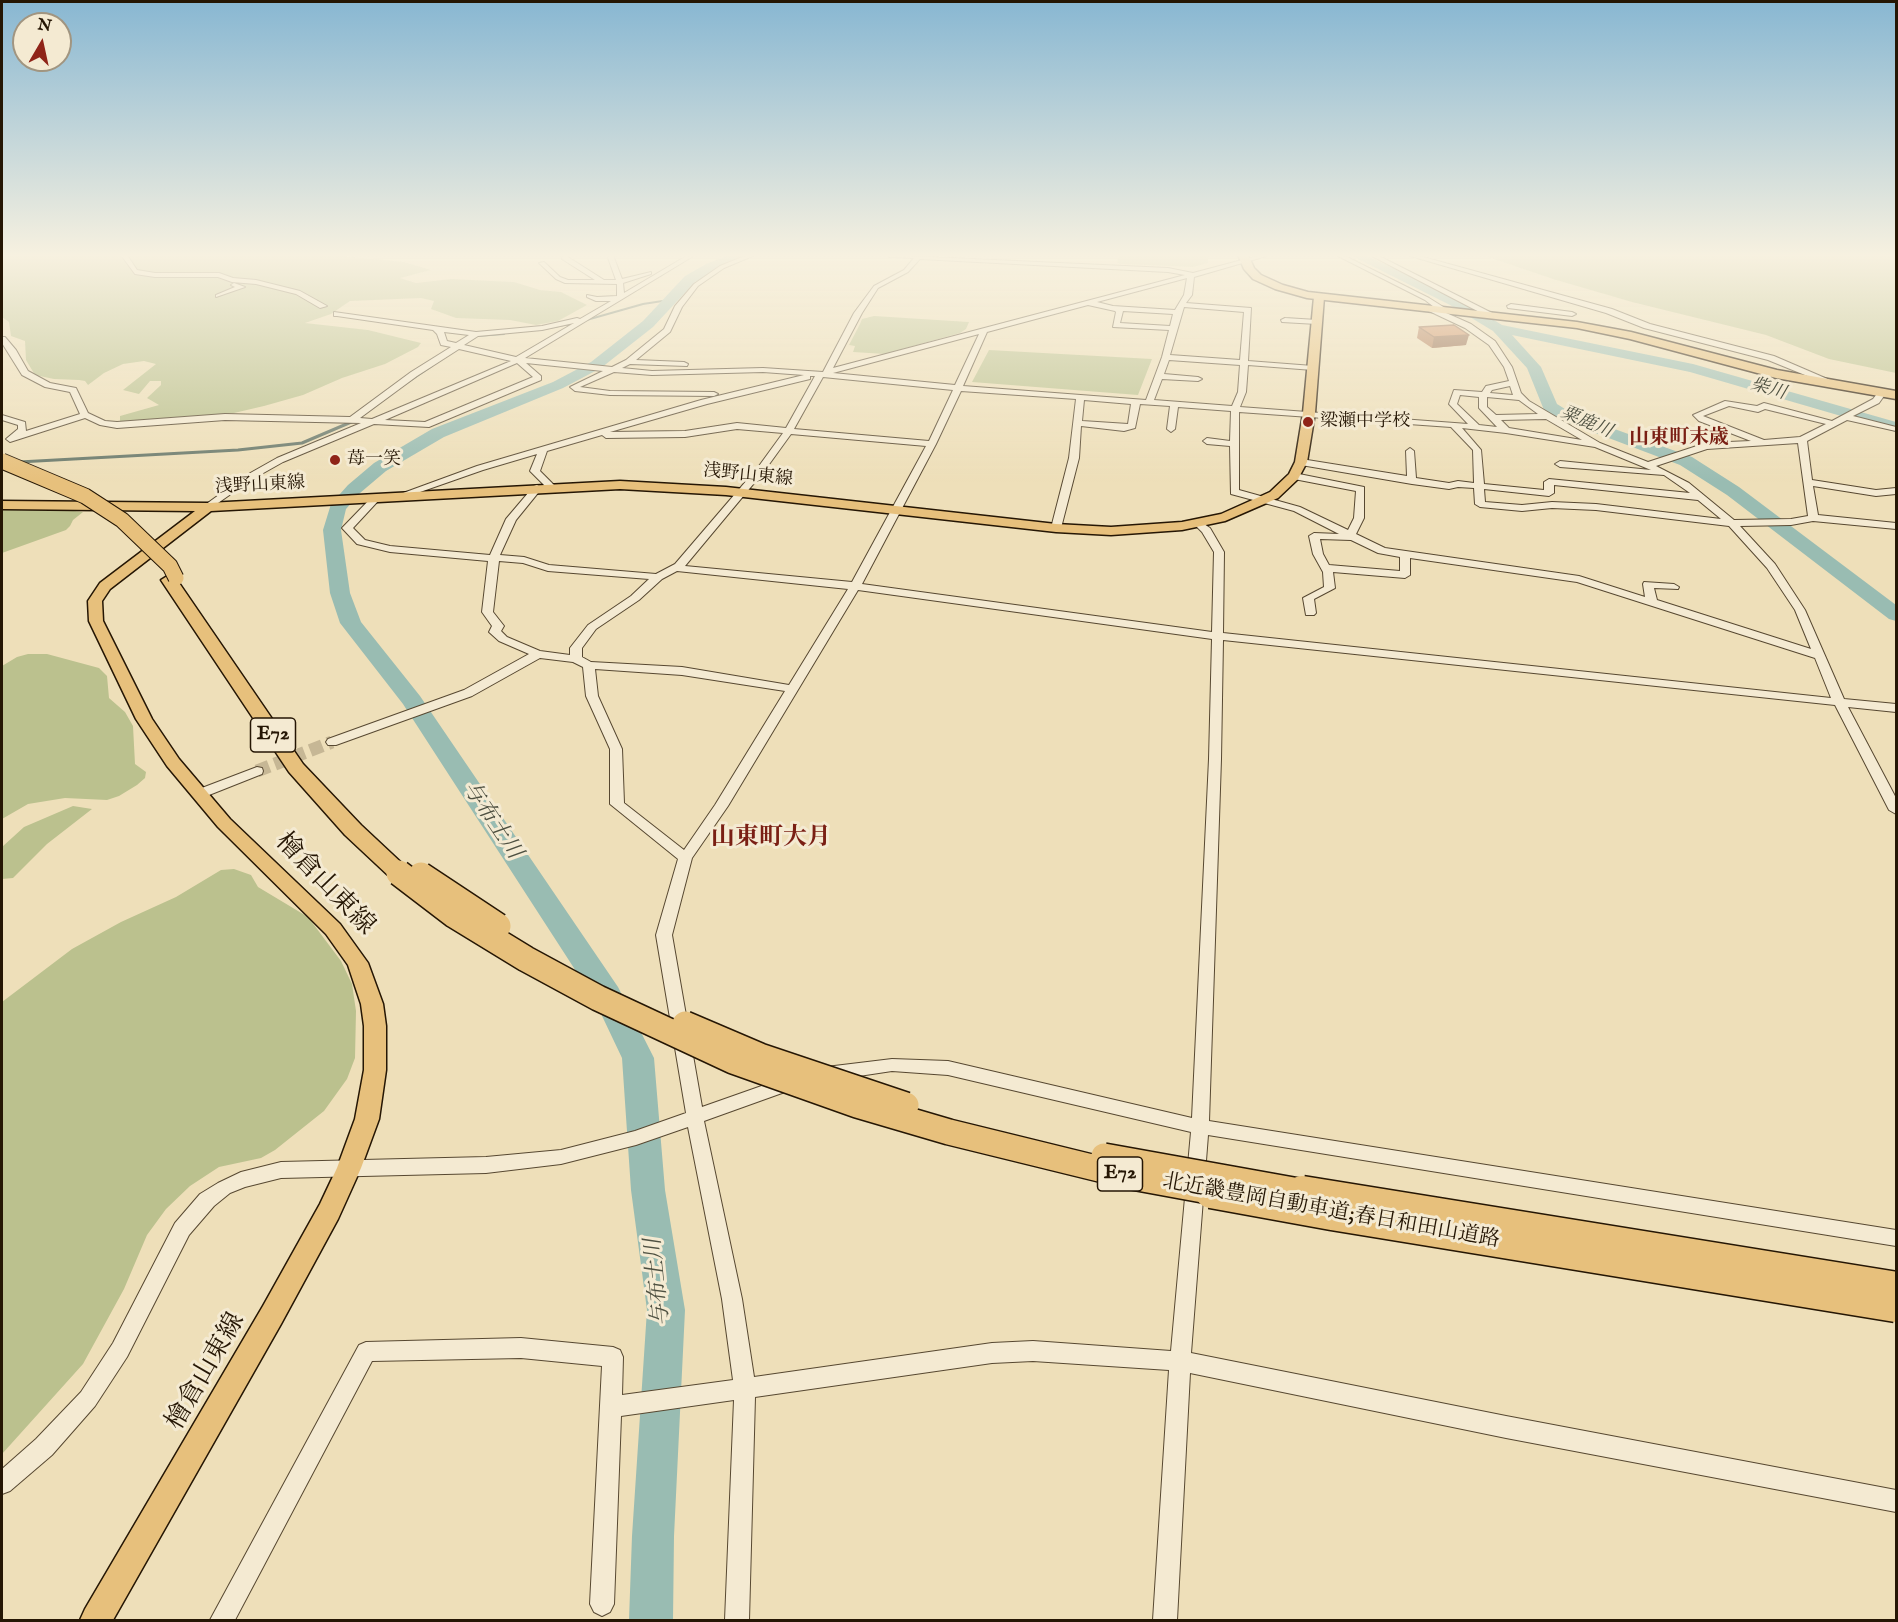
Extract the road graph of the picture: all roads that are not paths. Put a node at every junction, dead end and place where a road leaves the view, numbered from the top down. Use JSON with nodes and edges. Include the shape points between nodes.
{"nodes":[{"id":1,"x":438,"y":331,"type":"edge"},
{"id":2,"x":450,"y":331,"type":"edge"},
{"id":3,"x":512,"y":331,"type":"edge"},
{"id":4,"x":567,"y":331,"type":"edge"},
{"id":5,"x":666,"y":331,"type":"edge"},
{"id":6,"x":848,"y":331,"type":"edge"},
{"id":7,"x":984,"y":331,"type":"joint"},
{"id":8,"x":1171,"y":331,"type":"edge"},
{"id":9,"x":1246,"y":331,"type":"edge"},
{"id":10,"x":1316,"y":331,"type":"edge"},
{"id":11,"x":1475,"y":331,"type":"edge"},
{"id":12,"x":1607,"y":331,"type":"edge"},
{"id":13,"x":1665,"y":331,"type":"edge"},
{"id":14,"x":476,"y":334,"type":"junction"},
{"id":15,"x":2,"y":339,"type":"edge"},
{"id":16,"x":458,"y":345,"type":"junction"},
{"id":17,"x":1166,"y":357,"type":"junction"},
{"id":18,"x":518,"y":360,"type":"junction"},
{"id":19,"x":629,"y":362,"type":"junction"},
{"id":20,"x":1243,"y":362,"type":"junction"},
{"id":21,"x":1313,"y":368,"type":"junction"},
{"id":22,"x":611,"y":370,"type":"junction"},
{"id":23,"x":735,"y":371,"type":"junction"},
{"id":24,"x":823,"y":373,"type":"junction"},
{"id":25,"x":1159,"y":376,"type":"junction"},
{"id":26,"x":1198,"y":379,"type":"dead end"},
{"id":27,"x":1514,"y":383,"type":"junction"},
{"id":28,"x":1838,"y":386,"type":"junction"},
{"id":29,"x":956,"y":388,"type":"junction"},
{"id":30,"x":1882,"y":393,"type":"junction"},
{"id":31,"x":734,"y":395,"type":"junction"},
{"id":32,"x":1896,"y":395,"type":"edge"},
{"id":33,"x":1483,"y":396,"type":"junction"},
{"id":34,"x":1080,"y":397,"type":"junction"},
{"id":35,"x":1521,"y":398,"type":"junction"},
{"id":36,"x":1136,"y":401,"type":"junction"},
{"id":37,"x":1149,"y":402,"type":"junction"},
{"id":38,"x":1174,"y":404,"type":"junction"},
{"id":39,"x":1235,"y":408,"type":"junction"},
{"id":40,"x":1309,"y":413,"type":"junction"},
{"id":41,"x":85,"y":416,"type":"junction"},
{"id":42,"x":2,"y":417,"type":"edge"},
{"id":43,"x":1546,"y":417,"type":"junction"},
{"id":44,"x":1845,"y":417,"type":"junction"},
{"id":45,"x":1493,"y":418,"type":"junction"},
{"id":46,"x":352,"y":420,"type":"junction"},
{"id":47,"x":372,"y":422,"type":"junction"},
{"id":48,"x":1077,"y":423,"type":"junction"},
{"id":49,"x":1832,"y":423,"type":"junction"},
{"id":50,"x":1454,"y":425,"type":"junction"},
{"id":51,"x":1476,"y":427,"type":"junction"},
{"id":52,"x":1171,"y":429,"type":"dead end"},
{"id":53,"x":1896,"y":429,"type":"edge"},
{"id":54,"x":789,"y":430,"type":"junction"},
{"id":55,"x":1506,"y":430,"type":"junction"},
{"id":56,"x":598,"y":435,"type":"junction"},
{"id":57,"x":1802,"y":440,"type":"junction"},
{"id":58,"x":6,"y":441,"type":"edge"},
{"id":59,"x":1207,"y":441,"type":"dead end"},
{"id":60,"x":1762,"y":442,"type":"junction"},
{"id":61,"x":932,"y":444,"type":"junction"},
{"id":62,"x":1234,"y":444,"type":"junction"},
{"id":63,"x":1597,"y":445,"type":"junction"},
{"id":64,"x":543,"y":450,"type":"junction"},
{"id":65,"x":1410,"y":451,"type":"dead end"},
{"id":66,"x":1301,"y":462,"type":"junction"},
{"id":67,"x":1560,"y":464,"type":"dead end"},
{"id":68,"x":1652,"y":464,"type":"junction"},
{"id":69,"x":2,"y":465,"type":"edge"},
{"id":70,"x":1670,"y":476,"type":"junction"},
{"id":71,"x":1294,"y":477,"type":"junction"},
{"id":72,"x":1412,"y":481,"type":"junction"},
{"id":73,"x":1807,"y":482,"type":"junction"},
{"id":74,"x":1477,"y":486,"type":"junction"},
{"id":75,"x":550,"y":487,"type":"junction"},
{"id":76,"x":537,"y":488,"type":"junction"},
{"id":77,"x":1896,"y":491,"type":"edge"},
{"id":78,"x":741,"y":493,"type":"junction"},
{"id":79,"x":400,"y":496,"type":"junction"},
{"id":80,"x":1700,"y":497,"type":"junction"},
{"id":81,"x":372,"y":498,"type":"junction"},
{"id":82,"x":1264,"y":500,"type":"junction"},
{"id":83,"x":2,"y":505,"type":"edge"},
{"id":84,"x":208,"y":507,"type":"junction"},
{"id":85,"x":897,"y":510,"type":"junction"},
{"id":86,"x":1813,"y":518,"type":"junction"},
{"id":87,"x":1198,"y":523,"type":"junction"},
{"id":88,"x":1732,"y":523,"type":"junction"},
{"id":89,"x":1896,"y":526,"type":"edge"},
{"id":90,"x":1056,"y":528,"type":"junction"},
{"id":91,"x":1350,"y":537,"type":"junction"},
{"id":92,"x":1405,"y":555,"type":"junction"},
{"id":93,"x":494,"y":558,"type":"junction"},
{"id":94,"x":676,"y":568,"type":"junction"},
{"id":95,"x":1326,"y":568,"type":"junction"},
{"id":96,"x":658,"y":577,"type":"junction"},
{"id":97,"x":172,"y":579,"type":"junction"},
{"id":98,"x":855,"y":586,"type":"junction"},
{"id":99,"x":1674,"y":587,"type":"dead end"},
{"id":100,"x":1652,"y":602,"type":"junction"},
{"id":101,"x":1310,"y":613,"type":"dead end"},
{"id":102,"x":1218,"y":636,"type":"junction"},
{"id":103,"x":538,"y":654,"type":"junction"},
{"id":104,"x":1820,"y":656,"type":"junction"},
{"id":105,"x":582,"y":662,"type":"junction"},
{"id":106,"x":794,"y":689,"type":"junction"},
{"id":107,"x":1839,"y":701,"type":"junction"},
{"id":108,"x":1896,"y":708,"type":"edge"},
{"id":109,"x":332,"y":742,"type":"tunnel mouth"},
{"id":110,"x":256,"y":771,"type":"tunnel mouth"},
{"id":111,"x":199,"y":794,"type":"junction"},
{"id":112,"x":1896,"y":810,"type":"edge"},
{"id":113,"x":685,"y":858,"type":"junction"},
{"id":114,"x":403,"y":870,"type":"junction"},
{"id":115,"x":688,"y":1119,"type":"junction"},
{"id":116,"x":1200,"y":1127,"type":"junction"},
{"id":117,"x":349,"y":1168,"type":"junction"},
{"id":118,"x":1896,"y":1239,"type":"edge"},
{"id":119,"x":1896,"y":1288,"type":"edge"},
{"id":120,"x":1896,"y":1306,"type":"edge"},
{"id":121,"x":1180,"y":1361,"type":"junction"},
{"id":122,"x":738,"y":1390,"type":"junction"},
{"id":123,"x":618,"y":1406,"type":"junction"},
{"id":124,"x":2,"y":1484,"type":"edge"},
{"id":125,"x":1896,"y":1502,"type":"edge"},
{"id":126,"x":602,"y":1604,"type":"dead end"},
{"id":127,"x":96,"y":1620,"type":"edge"},
{"id":128,"x":222,"y":1620,"type":"edge"},
{"id":129,"x":737,"y":1620,"type":"edge"},
{"id":130,"x":1165,"y":1620,"type":"edge"}],
"edges":[{"from":1,"to":16,"type":"street","via":[[444,343]]},
{"from":2,"to":14,"type":"street"},
{"from":3,"to":14,"type":"street"},
{"from":4,"to":18,"type":"street"},
{"from":5,"to":19,"type":"street"},
{"from":6,"to":24,"type":"street"},
{"from":7,"to":24,"type":"street"},
{"from":7,"to":29,"type":"street"},
{"from":8,"to":17,"type":"street"},
{"from":9,"to":20,"type":"street"},
{"from":10,"to":21,"type":"main road","name":"浅野山東線"},
{"from":11,"to":27,"type":"street","via":[[1492,343]]},
{"from":12,"to":28,"type":"highway"},
{"from":13,"to":28,"type":"street","via":[[1771,358]]},
{"from":14,"to":16,"type":"street"},
{"from":15,"to":41,"type":"street","via":[[25,373],[48,385],[73,390]]},
{"from":16,"to":18,"type":"street"},
{"from":16,"to":46,"type":"street"},
{"from":17,"to":20,"type":"street"},
{"from":17,"to":25,"type":"street"},
{"from":18,"to":22,"type":"street"},
{"from":18,"to":47,"type":"street"},
{"from":18,"to":47,"type":"street","via":[[538,378],[426,425]]},
{"from":19,"to":22,"type":"street"},
{"from":19,"to":23,"type":"street","via":[[730,366]]},
{"from":20,"to":21,"type":"street"},
{"from":20,"to":39,"type":"street","via":[[1242,392]]},
{"from":21,"to":40,"type":"main road","name":"浅野山東線"},
{"from":22,"to":23,"type":"street"},
{"from":22,"to":31,"type":"street","via":[[574,387],[610,393]]},
{"from":23,"to":24,"type":"street"},
{"from":24,"to":29,"type":"street"},
{"from":24,"to":31,"type":"street"},
{"from":24,"to":54,"type":"street"},
{"from":25,"to":26,"type":"street"},
{"from":25,"to":37,"type":"street"},
{"from":27,"to":33,"type":"street","via":[[1489,388]]},
{"from":27,"to":35,"type":"street"},
{"from":28,"to":30,"type":"highway"},
{"from":29,"to":34,"type":"street"},
{"from":29,"to":61,"type":"street"},
{"from":30,"to":32,"type":"highway"},
{"from":30,"to":44,"type":"street","via":[[1876,401]]},
{"from":31,"to":56,"type":"street"},
{"from":33,"to":35,"type":"street"},
{"from":33,"to":45,"type":"street","via":[[1483,408]]},
{"from":33,"to":51,"type":"street","via":[[1457,392],[1453,404]]},
{"from":34,"to":36,"type":"street"},
{"from":34,"to":48,"type":"street"},
{"from":35,"to":43,"type":"street"},
{"from":36,"to":37,"type":"street"},
{"from":36,"to":48,"type":"street","via":[[1132,426]]},
{"from":37,"to":38,"type":"street"},
{"from":38,"to":39,"type":"street"},
{"from":38,"to":52,"type":"street"},
{"from":39,"to":40,"type":"street"},
{"from":39,"to":62,"type":"street"},
{"from":40,"to":50,"type":"street"},
{"from":40,"to":66,"type":"main road","name":"浅野山東線"},
{"from":41,"to":46,"type":"street","via":[[117,424],[225,417]]},
{"from":41,"to":58,"type":"street"},
{"from":42,"to":58,"type":"street","via":[[23,426],[20,433]]},
{"from":43,"to":45,"type":"street"},
{"from":43,"to":63,"type":"street"},
{"from":44,"to":49,"type":"street"},
{"from":44,"to":53,"type":"street"},
{"from":45,"to":55,"type":"street"},
{"from":46,"to":47,"type":"street"},
{"from":47,"to":84,"type":"street","via":[[269,465]]},
{"from":48,"to":90,"type":"street","via":[[1074,458]]},
{"from":49,"to":57,"type":"street"},
{"from":49,"to":60,"type":"street","via":[[1764,406],[1758,409],[1728,403],[1697,415]]},
{"from":50,"to":51,"type":"street"},
{"from":50,"to":74,"type":"street","via":[[1477,450]]},
{"from":51,"to":55,"type":"street"},
{"from":54,"to":56,"type":"street","via":[[737,426],[686,434]]},
{"from":54,"to":61,"type":"street"},
{"from":54,"to":78,"type":"street"},
{"from":55,"to":63,"type":"street"},
{"from":56,"to":64,"type":"street"},
{"from":57,"to":60,"type":"street"},
{"from":57,"to":73,"type":"street"},
{"from":59,"to":62,"type":"street"},
{"from":60,"to":68,"type":"street","via":[[1706,446]]},
{"from":61,"to":85,"type":"street"},
{"from":62,"to":82,"type":"street","via":[[1234,492]]},
{"from":63,"to":68,"type":"street"},
{"from":64,"to":75,"type":"street","via":[[536,471]]},
{"from":64,"to":79,"type":"street"},
{"from":65,"to":72,"type":"street"},
{"from":66,"to":71,"type":"main road","name":"浅野山東線"},
{"from":66,"to":72,"type":"street"},
{"from":67,"to":70,"type":"street"},
{"from":68,"to":70,"type":"street"},
{"from":69,"to":97,"type":"highway","name":"北近畿豊岡自動車道;春日和田山道路","number":"E72","bridge":true,"via":[[35,478],[101,517]]},
{"from":69,"to":97,"type":"highway","name":"北近畿豊岡自動車道;春日和田山道路","number":"E72","bridge":true,"via":[[85,496],[122,520],[170,566]]},
{"from":70,"to":80,"type":"street"},
{"from":71,"to":82,"type":"main road","name":"浅野山東線"},
{"from":71,"to":91,"type":"street","via":[[1361,489],[1359,518]]},
{"from":72,"to":74,"type":"street"},
{"from":73,"to":77,"type":"street","via":[[1876,493]]},
{"from":73,"to":86,"type":"street"},
{"from":74,"to":80,"type":"street","via":[[1549,493],[1549,482]]},
{"from":74,"to":88,"type":"street","via":[[1480,504],[1596,507]]},
{"from":75,"to":76,"type":"main road","name":"浅野山東線"},
{"from":75,"to":78,"type":"main road","name":"浅野山東線","via":[[648,486]]},
{"from":76,"to":79,"type":"main road","name":"浅野山東線"},
{"from":76,"to":93,"type":"street","via":[[511,519]]},
{"from":78,"to":85,"type":"main road","name":"浅野山東線"},
{"from":78,"to":94,"type":"street"},
{"from":79,"to":81,"type":"main road","name":"浅野山東線"},
{"from":80,"to":88,"type":"street"},
{"from":81,"to":84,"type":"main road","name":"浅野山東線"},
{"from":81,"to":93,"type":"street","via":[[347,528],[361,542],[417,552]]},
{"from":82,"to":87,"type":"main road","name":"浅野山東線","via":[[1225,517]]},
{"from":82,"to":91,"type":"street","via":[[1297,509]]},
{"from":83,"to":84,"type":"main road","name":"浅野山東線"},
{"from":84,"to":111,"type":"main road","name":"檜倉山東線","via":[[111,580],[99,593],[94,608],[96,621],[144,719]]},
{"from":85,"to":90,"type":"main road","name":"浅野山東線"},
{"from":85,"to":98,"type":"street"},
{"from":86,"to":88,"type":"street"},
{"from":86,"to":89,"type":"street"},
{"from":87,"to":90,"type":"main road","name":"浅野山東線","via":[[1136,531]]},
{"from":87,"to":102,"type":"street","via":[[1219,552]]},
{"from":88,"to":104,"type":"street","via":[[1771,566],[1800,610]]},
{"from":91,"to":92,"type":"street","via":[[1382,551]]},
{"from":91,"to":95,"type":"street","via":[[1314,536]]},
{"from":92,"to":95,"type":"street","via":[[1405,575]]},
{"from":92,"to":100,"type":"street","via":[[1579,579]]},
{"from":93,"to":96,"type":"street"},
{"from":93,"to":103,"type":"street","via":[[487,612],[498,626],[495,632]]},
{"from":94,"to":96,"type":"street"},
{"from":94,"to":98,"type":"street"},
{"from":95,"to":101,"type":"street","via":[[1330,588],[1308,598]]},
{"from":96,"to":105,"type":"street","via":[[592,627],[576,648]]},
{"from":97,"to":114,"type":"highway","name":"北近畿豊岡自動車道;春日和田山道路","number":"E72","via":[[296,768],[353,830]]},
{"from":98,"to":102,"type":"street"},
{"from":98,"to":106,"type":"street"},
{"from":99,"to":100,"type":"street","via":[[1648,584]]},
{"from":100,"to":104,"type":"street"},
{"from":102,"to":107,"type":"street"},
{"from":102,"to":116,"type":"street"},
{"from":103,"to":105,"type":"street"},
{"from":103,"to":109,"type":"street","via":[[468,693]]},
{"from":104,"to":107,"type":"street"},
{"from":105,"to":106,"type":"street","via":[[682,671]]},
{"from":105,"to":113,"type":"street","via":[[592,696],[616,749],[617,804]]},
{"from":106,"to":113,"type":"street"},
{"from":107,"to":108,"type":"street"},
{"from":107,"to":112,"type":"street"},
{"from":110,"to":111,"type":"street"},
{"from":111,"to":117,"type":"main road","name":"檜倉山東線","via":[[241,841],[333,929],[358,963],[375,1026],[375,1070],[367,1119]]},
{"from":113,"to":115,"type":"street","via":[[664,934],[676,996]]},
{"from":114,"to":119,"type":"highway","name":"北近畿豊岡自動車道;春日和田山道路","number":"E72","bridge":true,"via":[[436,884],[570,969],[649,1009],[760,1056],[908,1106],[1039,1142],[1155,1166]]},
{"from":114,"to":120,"type":"highway","name":"北近畿豊岡自動車道;春日和田山道路","number":"E72","bridge":true,"via":[[454,915],[598,998],[733,1061],[949,1132],[1132,1176],[1320,1212]]},
{"from":115,"to":116,"type":"street","via":[[813,1077],[862,1067],[920,1065],[976,1073]]},
{"from":115,"to":117,"type":"street","via":[[553,1159],[486,1165]]},
{"from":115,"to":122,"type":"street","via":[[726,1267]]},
{"from":116,"to":118,"type":"street"},
{"from":116,"to":121,"type":"street"},
{"from":117,"to":124,"type":"street","via":[[261,1174],[241,1180],[207,1200],[182,1228],[120,1350],[88,1399],[44,1447]]},
{"from":117,"to":127,"type":"main road","name":"檜倉山東線","via":[[278,1306]]},
{"from":121,"to":122,"type":"street","via":[[1033,1351],[992,1353]]},
{"from":121,"to":125,"type":"street"},
{"from":121,"to":130,"type":"street"},
{"from":122,"to":123,"type":"street"},
{"from":122,"to":129,"type":"street"},
{"from":123,"to":126,"type":"street"},
{"from":123,"to":128,"type":"street","via":[[613,1357],[521,1348],[366,1352]]}]}
